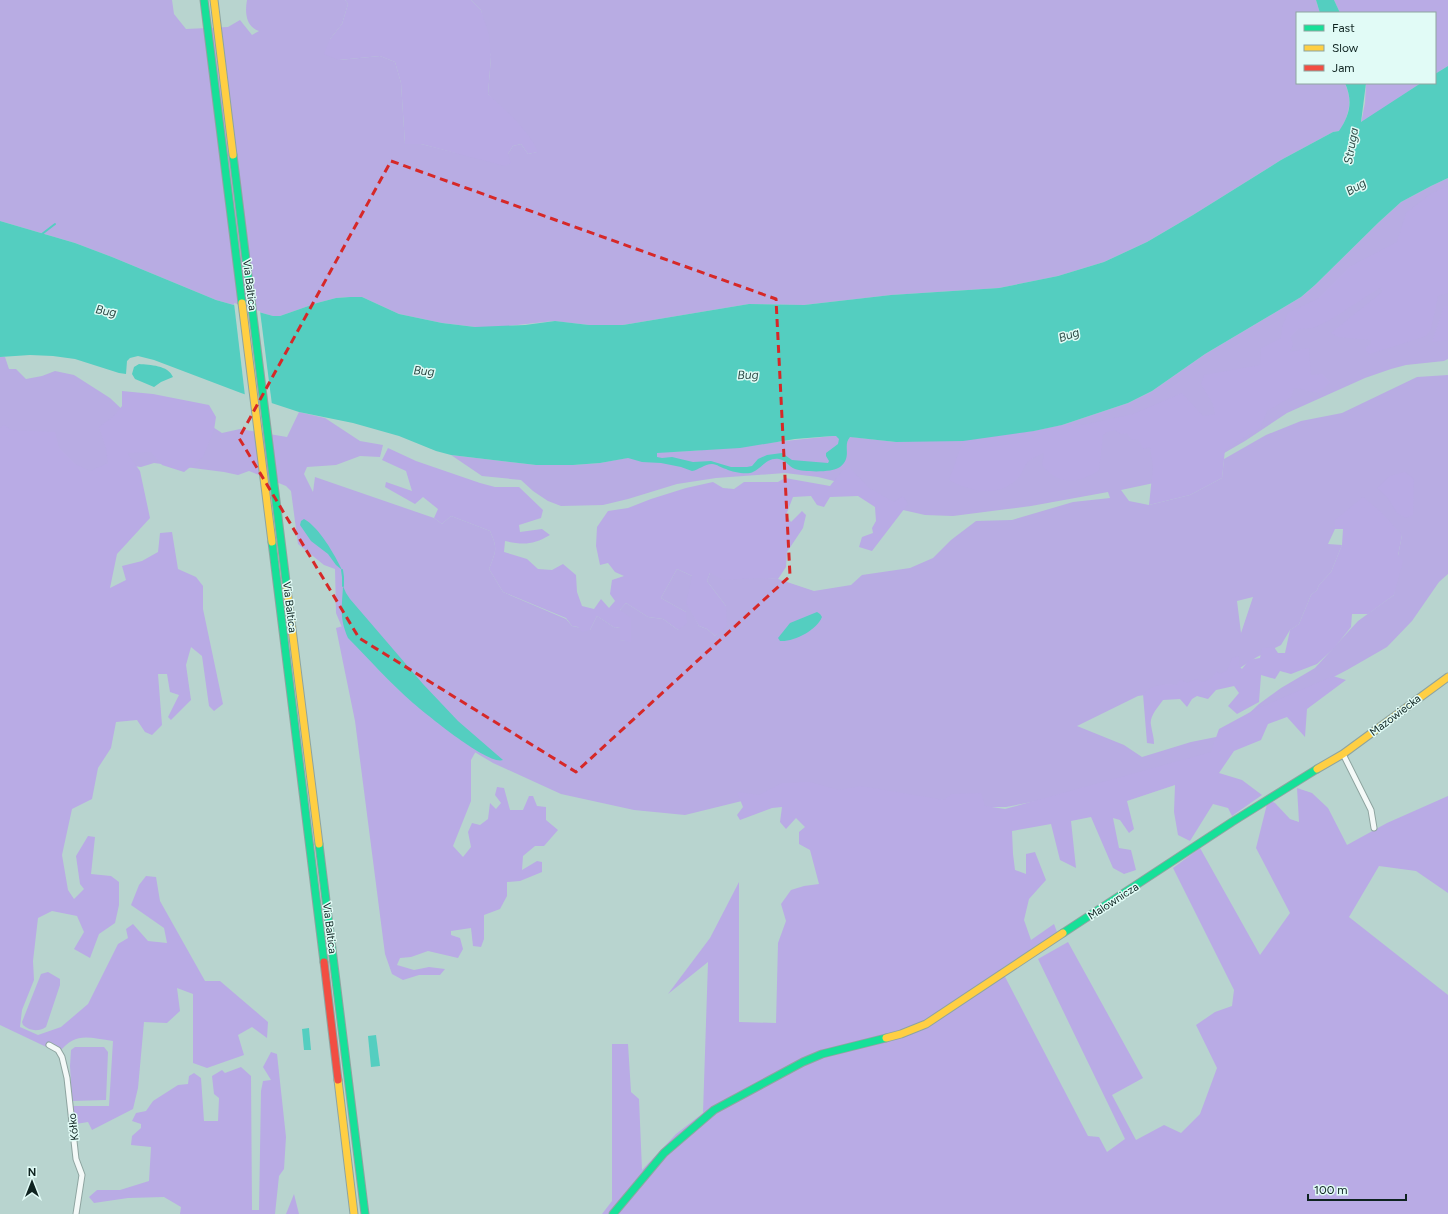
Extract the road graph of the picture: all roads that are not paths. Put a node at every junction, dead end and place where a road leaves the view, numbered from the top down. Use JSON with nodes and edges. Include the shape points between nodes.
{"nodes":[{"id":1,"x":204,"y":0,"type":"edge"},
{"id":2,"x":214,"y":0,"type":"edge"},
{"id":3,"x":1448,"y":676,"type":"edge"},
{"id":4,"x":1343,"y":754,"type":"junction"},
{"id":5,"x":1374,"y":828,"type":"dead end"},
{"id":6,"x":49,"y":1045,"type":"dead end"},
{"id":7,"x":76,"y":1214,"type":"edge"},
{"id":8,"x":354,"y":1214,"type":"edge"},
{"id":9,"x":365,"y":1214,"type":"edge"},
{"id":10,"x":613,"y":1214,"type":"edge"}],
"edges":[{"from":1,"to":8,"type":"main road","name":"Via Baltica"},
{"from":2,"to":9,"type":"main road","name":"Via Baltica"},
{"from":3,"to":4,"type":"main road","name":"Mazowiecka"},
{"from":4,"to":5,"type":"street","via":[[1371,810]]},
{"from":4,"to":10,"type":"main road","name":"Malownicza","via":[[1232,822],[926,1024],[901,1034],[822,1054],[714,1110],[664,1153]]},
{"from":6,"to":7,"type":"street","name":"Kółko","via":[[62,1056],[67,1078],[76,1159],[82,1175]]}]}
